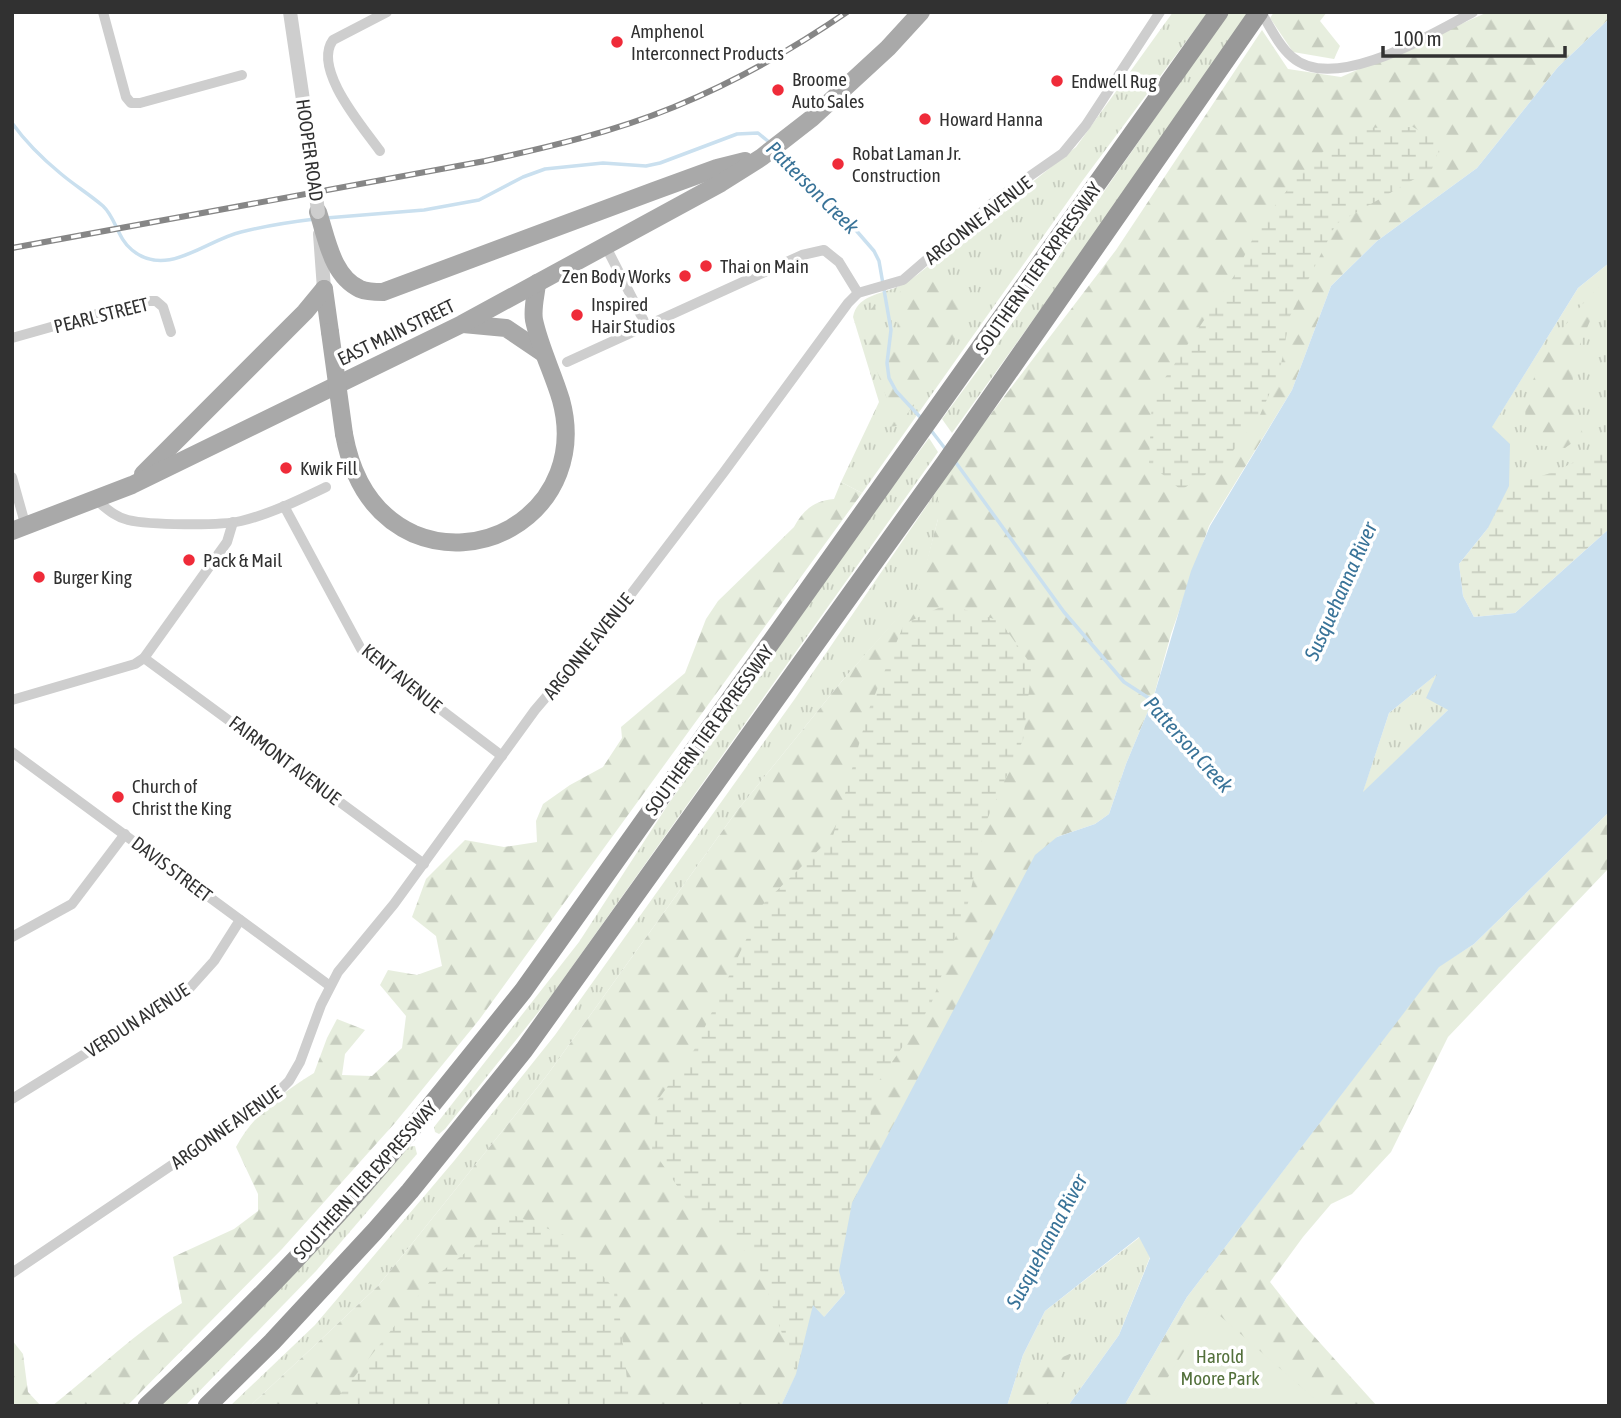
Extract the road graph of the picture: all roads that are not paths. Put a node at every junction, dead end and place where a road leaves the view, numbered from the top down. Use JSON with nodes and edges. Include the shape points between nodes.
{"nodes":[{"id":1,"x":103,"y":12,"type":"edge"},
{"id":2,"x":290,"y":12,"type":"edge"},
{"id":3,"x":387,"y":12,"type":"edge"},
{"id":4,"x":922,"y":12,"type":"edge"},
{"id":5,"x":1160,"y":12,"type":"edge"},
{"id":6,"x":1260,"y":12,"type":"edge"},
{"id":7,"x":1473,"y":12,"type":"edge"},
{"id":8,"x":1218,"y":14,"type":"edge"},
{"id":9,"x":242,"y":75,"type":"dead end"},
{"id":10,"x":380,"y":151,"type":"dead end"},
{"id":11,"x":762,"y":157,"type":"junction"},
{"id":12,"x":318,"y":212,"type":"joint"},
{"id":13,"x":605,"y":245,"type":"junction"},
{"id":14,"x":327,"y":256,"type":"junction"},
{"id":15,"x":537,"y":283,"type":"junction"},
{"id":16,"x":324,"y":289,"type":"junction"},
{"id":17,"x":858,"y":293,"type":"junction"},
{"id":18,"x":462,"y":324,"type":"junction"},
{"id":19,"x":646,"y":325,"type":"junction"},
{"id":20,"x":171,"y":332,"type":"dead end"},
{"id":21,"x":12,"y":338,"type":"edge"},
{"id":22,"x":543,"y":353,"type":"junction"},
{"id":23,"x":567,"y":362,"type":"dead end"},
{"id":24,"x":12,"y":477,"type":"edge"},
{"id":25,"x":132,"y":485,"type":"junction"},
{"id":26,"x":326,"y":487,"type":"dead end"},
{"id":27,"x":96,"y":500,"type":"junction"},
{"id":28,"x":284,"y":506,"type":"junction"},
{"id":29,"x":233,"y":522,"type":"junction"},
{"id":30,"x":19,"y":529,"type":"edge"},
{"id":31,"x":144,"y":658,"type":"junction"},
{"id":32,"x":12,"y":701,"type":"edge"},
{"id":33,"x":12,"y":752,"type":"edge"},
{"id":34,"x":502,"y":756,"type":"junction"},
{"id":35,"x":125,"y":834,"type":"junction"},
{"id":36,"x":424,"y":864,"type":"junction"},
{"id":37,"x":240,"y":920,"type":"junction"},
{"id":38,"x":12,"y":937,"type":"edge"},
{"id":39,"x":330,"y":986,"type":"junction"},
{"id":40,"x":12,"y":1099,"type":"edge"},
{"id":41,"x":12,"y":1273,"type":"edge"},
{"id":42,"x":147,"y":1406,"type":"edge"},
{"id":43,"x":207,"y":1406,"type":"edge"}],
"edges":[{"from":1,"to":9,"type":"street","via":[[131,103]]},
{"from":2,"to":12,"type":"street","name":"HOOPER ROAD","bridge":true},
{"from":3,"to":10,"type":"street","via":[[333,40],[327,55],[337,90]]},
{"from":4,"to":11,"type":"main road","name":"EAST MAIN STREET","via":[[812,118]]},
{"from":5,"to":17,"type":"street","name":"ARGONNE AVENUE","via":[[1086,125],[1063,152],[903,280]]},
{"from":6,"to":7,"type":"street","via":[[1292,57],[1308,67],[1337,69],[1369,62]]},
{"from":6,"to":43,"type":"highway","name":"SOUTHERN TIER EXPRESSWAY","via":[[945,463],[524,1050],[375,1231]]},
{"from":8,"to":42,"type":"highway","name":"SOUTHERN TIER EXPRESSWAY","via":[[523,990],[345,1206]]},
{"from":11,"to":13,"type":"main road","name":"EAST MAIN STREET"},
{"from":11,"to":14,"type":"main road","via":[[717,168],[383,292],[362,291],[345,279]]},
{"from":12,"to":14,"type":"main road"},
{"from":13,"to":15,"type":"main road","name":"EAST MAIN STREET"},
{"from":13,"to":19,"type":"street"},
{"from":14,"to":16,"type":"street"},
{"from":15,"to":18,"type":"main road","name":"EAST MAIN STREET"},
{"from":15,"to":22,"type":"main road","via":[[534,317]]},
{"from":16,"to":22,"type":"main road","bridge":true,"via":[[352,470],[384,515],[415,534],[445,542],[476,542],[506,531],[530,515],[551,489],[561,470],[565,423]]},
{"from":16,"to":25,"type":"main road"},
{"from":17,"to":19,"type":"street","via":[[839,262],[824,250]]},
{"from":17,"to":34,"type":"street","name":"ARGONNE AVENUE","via":[[606,627]]},
{"from":18,"to":22,"type":"main road","via":[[506,328]]},
{"from":18,"to":25,"type":"main road","name":"EAST MAIN STREET"},
{"from":19,"to":23,"type":"street"},
{"from":20,"to":21,"type":"street","name":"PEARL STREET","via":[[163,307],[156,301],[143,301]]},
{"from":24,"to":30,"type":"street"},
{"from":25,"to":27,"type":"main road","name":"EAST MAIN STREET"},
{"from":26,"to":28,"type":"street"},
{"from":27,"to":29,"type":"street","via":[[127,520]]},
{"from":27,"to":30,"type":"main road","name":"EAST MAIN STREET"},
{"from":28,"to":29,"type":"street"},
{"from":28,"to":34,"type":"street","name":"KENT AVENUE","via":[[361,649]]},
{"from":29,"to":31,"type":"street","via":[[227,542]]},
{"from":31,"to":32,"type":"street"},
{"from":31,"to":36,"type":"street","name":"FAIRMONT AVENUE"},
{"from":33,"to":35,"type":"street","name":"DAVIS STREET"},
{"from":34,"to":36,"type":"street","name":"ARGONNE AVENUE"},
{"from":35,"to":37,"type":"street","name":"DAVIS STREET"},
{"from":35,"to":38,"type":"street","via":[[72,904]]},
{"from":36,"to":39,"type":"street","name":"ARGONNE AVENUE"},
{"from":37,"to":39,"type":"street","name":"DAVIS STREET"},
{"from":37,"to":40,"type":"street","name":"VERDUN AVENUE","via":[[214,961],[188,990]]},
{"from":39,"to":41,"type":"street","name":"ARGONNE AVENUE","via":[[300,1062],[274,1096]]}]}
